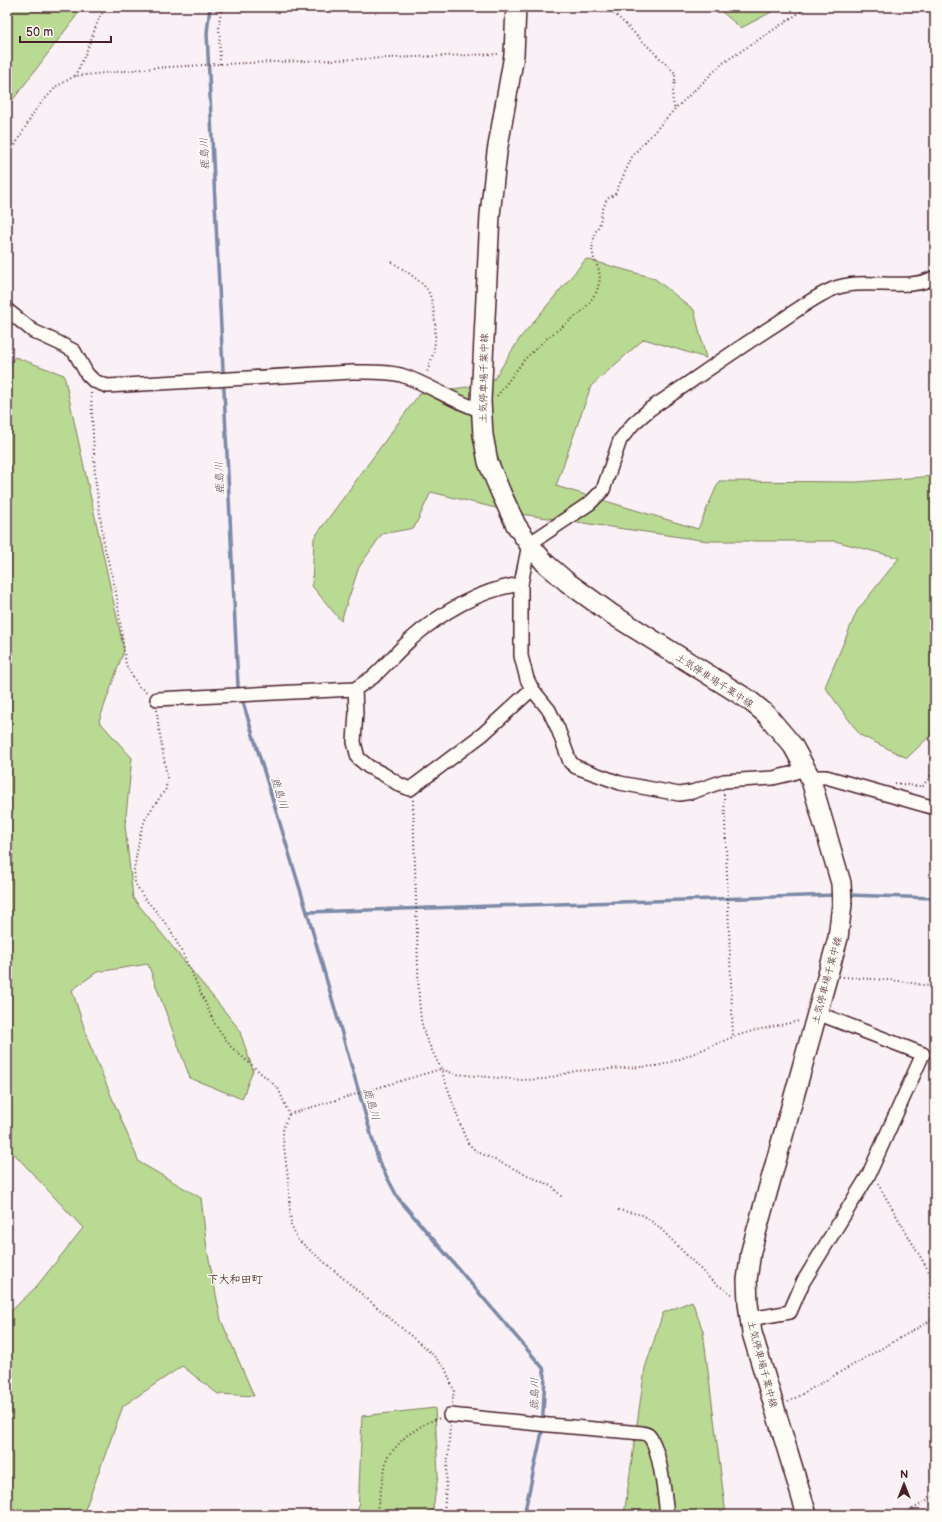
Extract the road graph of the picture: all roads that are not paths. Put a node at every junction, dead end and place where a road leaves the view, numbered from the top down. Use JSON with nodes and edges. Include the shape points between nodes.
{"nodes":[{"id":1,"x":516,"y":7,"type":"edge"},
{"id":2,"x":935,"y":276,"type":"edge"},
{"id":3,"x":7,"y":310,"type":"edge"},
{"id":4,"x":481,"y":406,"type":"junction"},
{"id":5,"x":529,"y":544,"type":"junction"},
{"id":6,"x":521,"y":584,"type":"junction"},
{"id":7,"x":355,"y":689,"type":"junction"},
{"id":8,"x":532,"y":689,"type":"junction"},
{"id":9,"x":157,"y":699,"type":"road end"},
{"id":10,"x":808,"y":773,"type":"junction"},
{"id":11,"x":935,"y":808,"type":"edge"},
{"id":12,"x":816,"y":1017,"type":"junction"},
{"id":13,"x":749,"y":1311,"type":"junction"},
{"id":14,"x":450,"y":1415,"type":"road end"},
{"id":15,"x":667,"y":1515,"type":"edge"},
{"id":16,"x":807,"y":1515,"type":"edge"}],
"edges":[{"from":1,"to":4,"type":"main road","name":"土気停車場千葉中線","via":[[514,55],[497,152],[490,215]]},
{"from":2,"to":5,"type":"street","via":[[911,283],[834,288],[809,302],[633,424],[620,440],[603,490],[590,503]]},
{"from":3,"to":4,"type":"street","via":[[33,331],[74,351],[87,374],[94,381],[107,386],[382,372],[400,375],[468,406]]},
{"from":4,"to":5,"type":"main road","name":"土気停車場千葉中線","via":[[488,462],[516,525]]},
{"from":5,"to":6,"type":"street"},
{"from":5,"to":10,"type":"main road","name":"土気停車場千葉中線","via":[[545,563],[567,582],[610,613],[749,700],[766,714],[793,746]]},
{"from":6,"to":7,"type":"street","via":[[490,592],[450,609],[410,640],[372,678]]},
{"from":6,"to":8,"type":"street","via":[[521,656]]},
{"from":7,"to":8,"type":"street","via":[[354,742],[358,758],[400,785],[410,788],[483,734]]},
{"from":7,"to":9,"type":"street"},
{"from":8,"to":10,"type":"street","via":[[549,710],[570,762],[576,767],[620,783],[679,794],[724,781]]},
{"from":10,"to":11,"type":"street"},
{"from":10,"to":12,"type":"main road","name":"土気停車場千葉中線","via":[[841,883],[842,904],[838,938]]},
{"from":12,"to":13,"type":"main road","name":"土気停車場千葉中線","via":[[751,1251],[747,1280]]},
{"from":12,"to":13,"type":"street","via":[[923,1054],[870,1171],[803,1282],[790,1312]]},
{"from":13,"to":16,"type":"main road","name":"土気停車場千葉中線","via":[[752,1333]]},
{"from":14,"to":15,"type":"street","via":[[642,1432],[648,1435],[654,1445]]}]}
